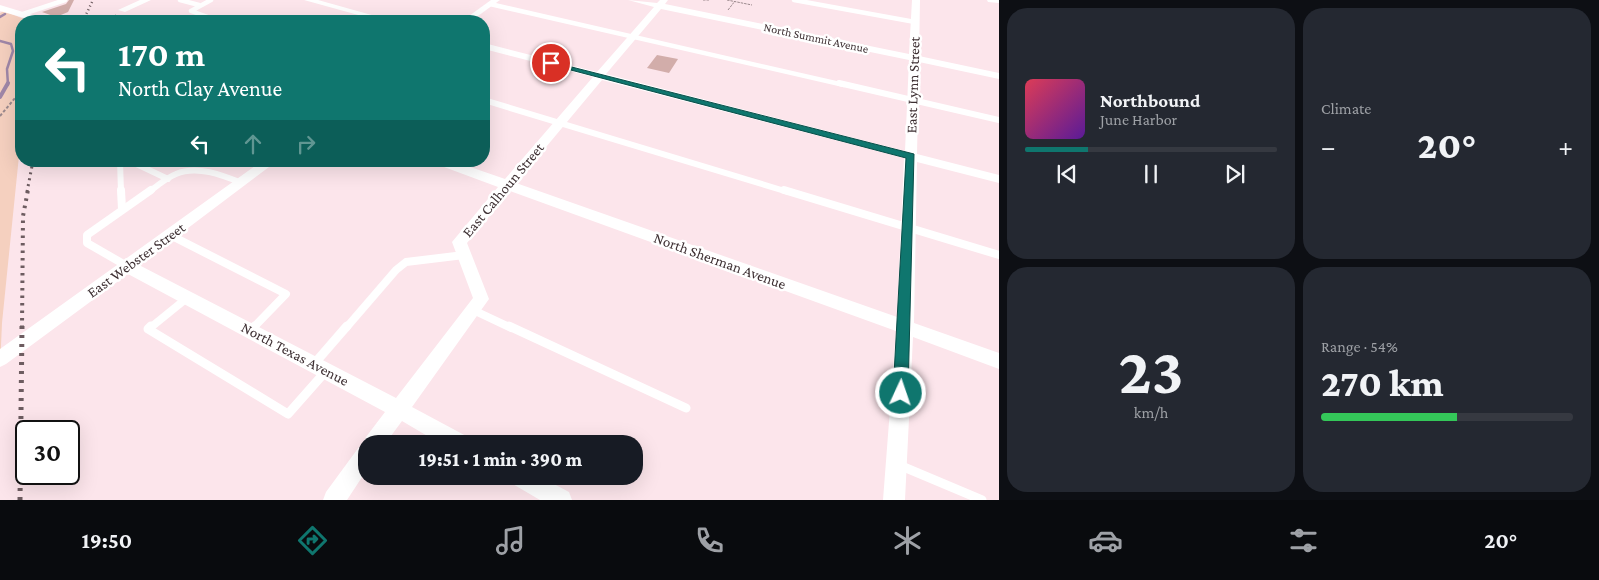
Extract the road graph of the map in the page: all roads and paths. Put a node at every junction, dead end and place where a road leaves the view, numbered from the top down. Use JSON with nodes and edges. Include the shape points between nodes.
{"nodes":[{"id":1,"x":65,"y":0,"type":"edge"},
{"id":2,"x":147,"y":0,"type":"edge"},
{"id":3,"x":180,"y":0,"type":"edge"},
{"id":4,"x":212,"y":0,"type":"edge"},
{"id":5,"x":308,"y":0,"type":"edge"},
{"id":6,"x":632,"y":0,"type":"edge"},
{"id":7,"x":703,"y":0,"type":"edge"},
{"id":8,"x":710,"y":0,"type":"edge"},
{"id":9,"x":727,"y":0,"type":"edge"},
{"id":10,"x":794,"y":0,"type":"edge"},
{"id":11,"x":916,"y":0,"type":"edge"},
{"id":12,"x":991,"y":0,"type":"edge"},
{"id":13,"x":999,"y":1,"type":"edge"},
{"id":14,"x":493,"y":2,"type":"edge"},
{"id":15,"x":0,"y":3,"type":"edge"},
{"id":16,"x":662,"y":3,"type":"edge"},
{"id":17,"x":199,"y":5,"type":"junction"},
{"id":18,"x":752,"y":5,"type":"dead end"},
{"id":19,"x":5,"y":8,"type":"edge"},
{"id":20,"x":122,"y":10,"type":"dead end"},
{"id":21,"x":23,"y":14,"type":"junction"},
{"id":22,"x":26,"y":15,"type":"edge"},
{"id":23,"x":202,"y":15,"type":"edge"},
{"id":24,"x":366,"y":15,"type":"edge"},
{"id":25,"x":475,"y":15,"type":"edge"},
{"id":26,"x":915,"y":22,"type":"junction"},
{"id":27,"x":633,"y":37,"type":"junction"},
{"id":28,"x":490,"y":48,"type":"edge"},
{"id":29,"x":915,"y":58,"type":"junction"},
{"id":30,"x":601,"y":76,"type":"junction"},
{"id":31,"x":999,"y":76,"type":"edge"},
{"id":32,"x":15,"y":98,"type":"edge"},
{"id":33,"x":913,"y":101,"type":"junction"},
{"id":34,"x":490,"y":102,"type":"edge"},
{"id":35,"x":0,"y":116,"type":"edge"},
{"id":36,"x":999,"y":120,"type":"edge"},
{"id":37,"x":561,"y":123,"type":"junction"},
{"id":38,"x":911,"y":156,"type":"junction"},
{"id":39,"x":120,"y":167,"type":"edge"},
{"id":40,"x":143,"y":167,"type":"edge"},
{"id":41,"x":263,"y":167,"type":"edge"},
{"id":42,"x":456,"y":167,"type":"edge"},
{"id":43,"x":168,"y":179,"type":"junction"},
{"id":44,"x":999,"y":179,"type":"edge"},
{"id":45,"x":242,"y":183,"type":"junction"},
{"id":46,"x":508,"y":186,"type":"junction"},
{"id":47,"x":122,"y":209,"type":"junction"},
{"id":48,"x":908,"y":228,"type":"junction"},
{"id":49,"x":170,"y":236,"type":"junction"},
{"id":50,"x":464,"y":255,"type":"junction"},
{"id":51,"x":999,"y":255,"type":"edge"},
{"id":52,"x":128,"y":266,"type":"junction"},
{"id":53,"x":187,"y":298,"type":"junction"},
{"id":54,"x":473,"y":310,"type":"junction"},
{"id":55,"x":905,"y":328,"type":"junction"},
{"id":56,"x":250,"y":331,"type":"junction"},
{"id":57,"x":0,"y":359,"type":"edge"},
{"id":58,"x":999,"y":361,"type":"edge"},
{"id":59,"x":320,"y":367,"type":"junction"},
{"id":60,"x":398,"y":408,"type":"junction"},
{"id":61,"x":686,"y":408,"type":"dead end"},
{"id":62,"x":379,"y":435,"type":"edge"},
{"id":63,"x":445,"y":435,"type":"edge"},
{"id":64,"x":896,"y":464,"type":"junction"},
{"id":65,"x":358,"y":466,"type":"edge"},
{"id":66,"x":534,"y":485,"type":"edge"},
{"id":67,"x":334,"y":500,"type":"edge"},
{"id":68,"x":561,"y":500,"type":"edge"},
{"id":69,"x":894,"y":500,"type":"edge"},
{"id":70,"x":982,"y":500,"type":"edge"}],
"edges":[{"from":1,"to":21,"type":"lane"},
{"from":2,"to":20,"type":"street"},
{"from":3,"to":17,"type":"lane"},
{"from":4,"to":17,"type":"lane"},
{"from":5,"to":24,"type":"street"},
{"from":6,"to":16,"type":"street","name":"North Summit Avenue"},
{"from":7,"to":8,"type":"path"},
{"from":9,"to":18,"type":"path"},
{"from":10,"to":26,"type":"lane"},
{"from":11,"to":26,"type":"street","name":"East Lynn Street"},
{"from":12,"to":13,"type":"street"},
{"from":14,"to":25,"type":"street"},
{"from":14,"to":27,"type":"lane"},
{"from":15,"to":19,"type":"street"},
{"from":16,"to":27,"type":"street","name":"East Calhoun Street"},
{"from":16,"to":29,"type":"street","name":"North Summit Avenue"},
{"from":17,"to":23,"type":"lane","via":[[191,11]]},
{"from":19,"to":21,"type":"street"},
{"from":21,"to":22,"type":"street"},
{"from":26,"to":29,"type":"street","name":"East Lynn Street"},
{"from":27,"to":30,"type":"street","name":"East Calhoun Street"},
{"from":27,"to":33,"type":"lane"},
{"from":28,"to":30,"type":"street"},
{"from":29,"to":31,"type":"street","name":"North Summit Avenue"},
{"from":29,"to":33,"type":"street","name":"East Lynn Street"},
{"from":30,"to":37,"type":"street","name":"East Calhoun Street"},
{"from":30,"to":38,"type":"street"},
{"from":32,"to":35,"type":"path"},
{"from":33,"to":36,"type":"lane"},
{"from":33,"to":38,"type":"street","name":"East Lynn Street"},
{"from":34,"to":37,"type":"lane"},
{"from":37,"to":46,"type":"street","name":"East Calhoun Street"},
{"from":37,"to":48,"type":"lane"},
{"from":38,"to":44,"type":"street"},
{"from":38,"to":48,"type":"street","name":"East Lynn Street"},
{"from":39,"to":47,"type":"lane"},
{"from":40,"to":43,"type":"lane"},
{"from":41,"to":45,"type":"street","name":"East Webster Street"},
{"from":42,"to":46,"type":"street","name":"North Sherman Avenue"},
{"from":43,"to":45,"type":"lane","via":[[190,170],[216,173]]},
{"from":43,"to":47,"type":"lane"},
{"from":45,"to":49,"type":"street","name":"East Webster Street"},
{"from":46,"to":50,"type":"street","name":"East Calhoun Street","via":[[459,242]]},
{"from":46,"to":55,"type":"street","name":"North Sherman Avenue"},
{"from":47,"to":52,"type":"lane","via":[[93,228],[87,235],[87,244]]},
{"from":48,"to":51,"type":"lane"},
{"from":48,"to":55,"type":"street","name":"East Lynn Street"},
{"from":49,"to":52,"type":"street","name":"East Webster Street"},
{"from":49,"to":56,"type":"lane","via":[[286,294]]},
{"from":50,"to":54,"type":"street","name":"East Calhoun Street","via":[[481,299]]},
{"from":50,"to":59,"type":"lane","via":[[406,262],[396,270]]},
{"from":52,"to":53,"type":"street","name":"North Texas Avenue"},
{"from":52,"to":57,"type":"street","name":"East Webster Street"},
{"from":53,"to":56,"type":"street","name":"North Texas Avenue"},
{"from":53,"to":59,"type":"lane","via":[[148,329],[288,414]]},
{"from":54,"to":60,"type":"street","name":"East Calhoun Street"},
{"from":54,"to":61,"type":"lane"},
{"from":55,"to":58,"type":"street","name":"North Sherman Avenue"},
{"from":55,"to":64,"type":"street","name":"East Lynn Street"},
{"from":56,"to":59,"type":"street","name":"North Texas Avenue"},
{"from":59,"to":60,"type":"street","name":"North Texas Avenue"},
{"from":60,"to":62,"type":"street","name":"East Calhoun Street"},
{"from":60,"to":63,"type":"street","name":"North Texas Avenue"},
{"from":64,"to":69,"type":"street","name":"East Lynn Street"},
{"from":64,"to":70,"type":"lane"},
{"from":65,"to":67,"type":"street"},
{"from":66,"to":68,"type":"street"}]}
